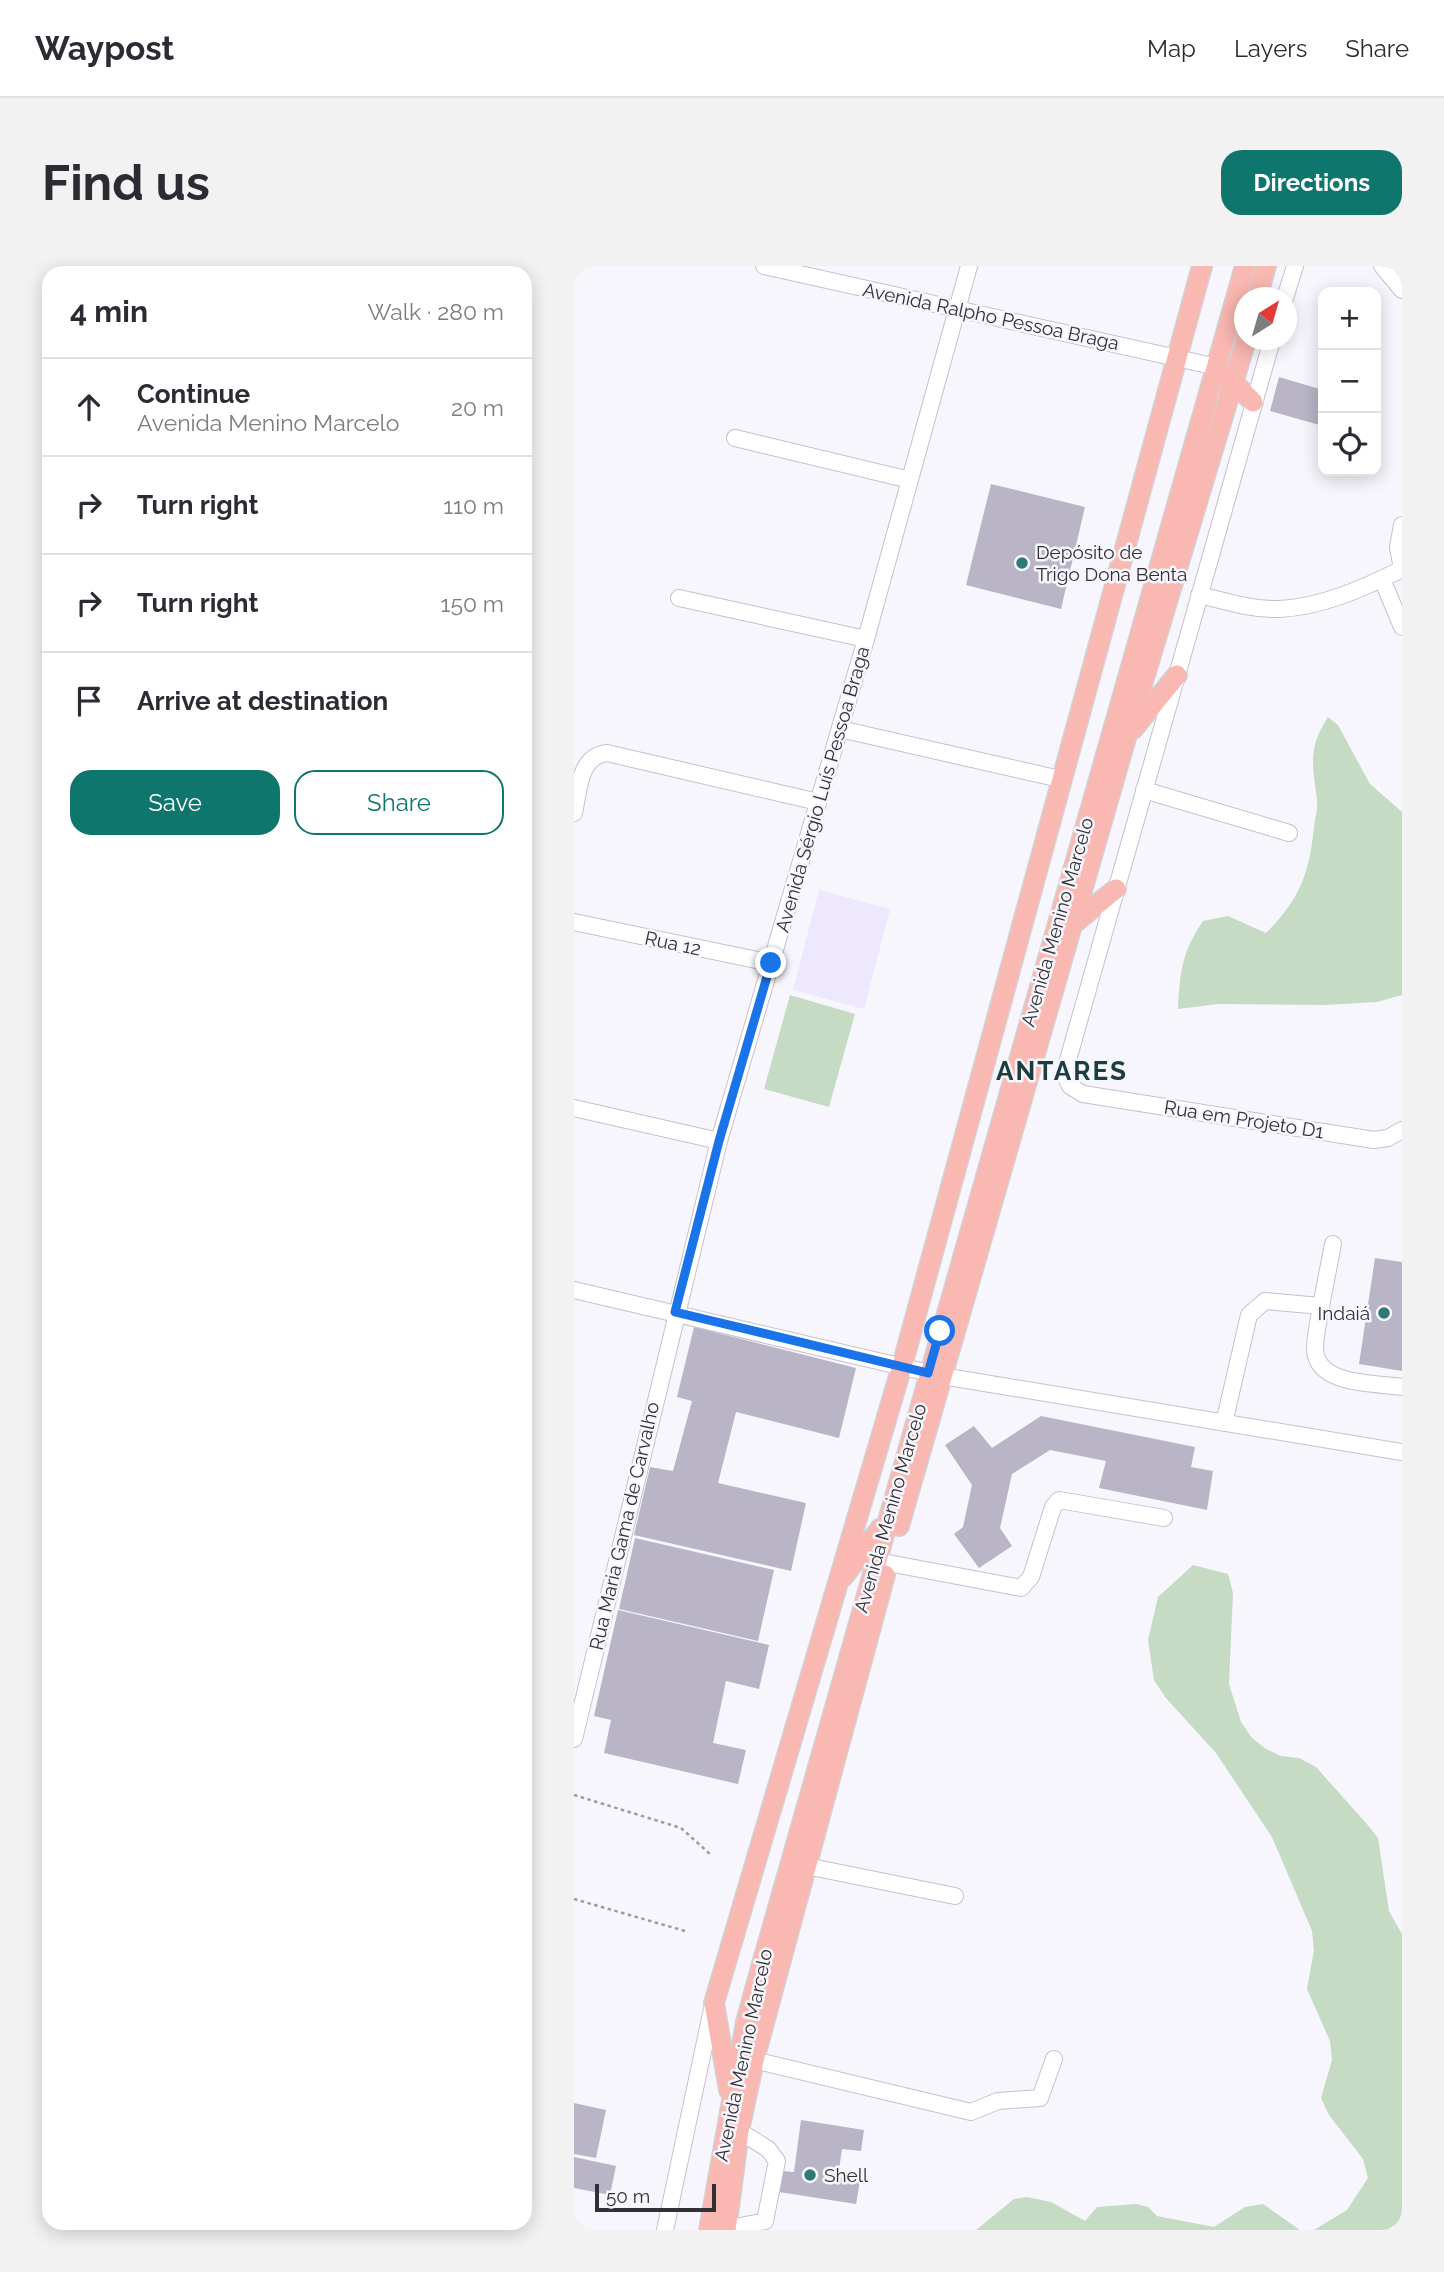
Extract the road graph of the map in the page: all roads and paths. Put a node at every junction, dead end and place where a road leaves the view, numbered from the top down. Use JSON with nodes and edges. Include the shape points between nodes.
{"nodes":[{"id":1,"x":764,"y":266,"type":"edge"},
{"id":2,"x":969,"y":266,"type":"edge"},
{"id":3,"x":1202,"y":266,"type":"edge"},
{"id":4,"x":1245,"y":266,"type":"edge"},
{"id":5,"x":1266,"y":266,"type":"edge"},
{"id":6,"x":1295,"y":266,"type":"edge"},
{"id":7,"x":1382,"y":266,"type":"edge"},
{"id":8,"x":790,"y":269,"type":"edge"},
{"id":9,"x":1260,"y":287,"type":"edge"},
{"id":10,"x":1288,"y":287,"type":"edge"},
{"id":11,"x":1402,"y":290,"type":"edge"},
{"id":12,"x":956,"y":311,"type":"junction"},
{"id":13,"x":1243,"y":350,"type":"edge"},
{"id":14,"x":1269,"y":350,"type":"edge"},
{"id":15,"x":1176,"y":356,"type":"junction"},
{"id":16,"x":1217,"y":367,"type":"junction"},
{"id":17,"x":1234,"y":382,"type":"junction"},
{"id":18,"x":1253,"y":402,"type":"junction"},
{"id":19,"x":735,"y":438,"type":"dead end"},
{"id":20,"x":910,"y":480,"type":"junction"},
{"id":21,"x":1402,"y":526,"type":"edge"},
{"id":22,"x":1402,"y":569,"type":"edge"},
{"id":23,"x":1382,"y":579,"type":"junction"},
{"id":24,"x":1199,"y":595,"type":"junction"},
{"id":25,"x":679,"y":598,"type":"dead end"},
{"id":26,"x":1402,"y":627,"type":"edge"},
{"id":27,"x":866,"y":639,"type":"junction"},
{"id":28,"x":1177,"y":675,"type":"junction"},
{"id":29,"x":840,"y":729,"type":"junction"},
{"id":30,"x":1126,"y":737,"type":"junction"},
{"id":31,"x":1060,"y":779,"type":"junction"},
{"id":32,"x":1144,"y":790,"type":"junction"},
{"id":33,"x":818,"y":802,"type":"junction"},
{"id":34,"x":574,"y":813,"type":"edge"},
{"id":35,"x":1289,"y":833,"type":"dead end"},
{"id":36,"x":1116,"y":889,"type":"junction"},
{"id":37,"x":574,"y":922,"type":"edge"},
{"id":38,"x":1073,"y":924,"type":"junction"},
{"id":39,"x":771,"y":963,"type":"junction"},
{"id":40,"x":574,"y":1108,"type":"edge"},
{"id":41,"x":1402,"y":1130,"type":"edge"},
{"id":42,"x":719,"y":1141,"type":"junction"},
{"id":43,"x":1333,"y":1244,"type":"dead end"},
{"id":44,"x":574,"y":1290,"type":"edge"},
{"id":45,"x":1321,"y":1306,"type":"junction"},
{"id":46,"x":675,"y":1312,"type":"junction"},
{"id":47,"x":902,"y":1366,"type":"junction"},
{"id":48,"x":935,"y":1374,"type":"junction"},
{"id":49,"x":1402,"y":1387,"type":"edge"},
{"id":50,"x":1224,"y":1423,"type":"junction"},
{"id":51,"x":1402,"y":1452,"type":"edge"},
{"id":52,"x":1164,"y":1518,"type":"dead end"},
{"id":53,"x":887,"y":1519,"type":"junction"},
{"id":54,"x":888,"y":1563,"type":"junction"},
{"id":55,"x":836,"y":1587,"type":"junction"},
{"id":56,"x":574,"y":1739,"type":"edge"},
{"id":57,"x":574,"y":1795,"type":"edge"},
{"id":58,"x":710,"y":1854,"type":"dead end"},
{"id":59,"x":806,"y":1866,"type":"junction"},
{"id":60,"x":955,"y":1895,"type":"dead end"},
{"id":61,"x":574,"y":1899,"type":"edge"},
{"id":62,"x":685,"y":1931,"type":"dead end"},
{"id":63,"x":714,"y":2003,"type":"junction"},
{"id":64,"x":1054,"y":2059,"type":"dead end"},
{"id":65,"x":754,"y":2060,"type":"junction"},
{"id":66,"x":731,"y":2102,"type":"junction"},
{"id":67,"x":739,"y":2131,"type":"junction"},
{"id":68,"x":665,"y":2230,"type":"edge"},
{"id":69,"x":720,"y":2230,"type":"edge"}],
"edges":[{"from":1,"to":8,"type":"street","name":"Avenida Ralpho Pessoa Braga"},
{"from":2,"to":12,"type":"street","name":"Avenida Sérgio Luís Pessoa Braga"},
{"from":3,"to":15,"type":"main road"},
{"from":4,"to":16,"type":"main road","name":"Avenida Menino Marcelo"},
{"from":5,"to":9,"type":"main road"},
{"from":6,"to":10,"type":"street"},
{"from":7,"to":11,"type":"street"},
{"from":8,"to":12,"type":"street","name":"Avenida Ralpho Pessoa Braga"},
{"from":12,"to":15,"type":"street","name":"Avenida Ralpho Pessoa Braga"},
{"from":12,"to":20,"type":"street","name":"Avenida Sérgio Luís Pessoa Braga"},
{"from":13,"to":17,"type":"main road","name":"Avenida Menino Marcelo"},
{"from":14,"to":18,"type":"street"},
{"from":15,"to":16,"type":"street","name":"Avenida Ralpho Pessoa Braga"},
{"from":15,"to":31,"type":"main road"},
{"from":16,"to":17,"type":"main road"},
{"from":16,"to":48,"type":"main road","name":"Avenida Menino Marcelo"},
{"from":17,"to":18,"type":"main road"},
{"from":17,"to":30,"type":"main road","name":"Avenida Menino Marcelo"},
{"from":18,"to":24,"type":"street"},
{"from":19,"to":20,"type":"street"},
{"from":20,"to":27,"type":"street","name":"Avenida Sérgio Luís Pessoa Braga"},
{"from":21,"to":22,"type":"street","via":[[1398,547]]},
{"from":22,"to":23,"type":"street"},
{"from":23,"to":24,"type":"street","via":[[1307,605],[1278,609]]},
{"from":23,"to":26,"type":"street"},
{"from":24,"to":28,"type":"street"},
{"from":25,"to":27,"type":"street"},
{"from":27,"to":29,"type":"street","name":"Avenida Sérgio Luís Pessoa Braga"},
{"from":28,"to":30,"type":"main road"},
{"from":28,"to":32,"type":"street"},
{"from":29,"to":31,"type":"street"},
{"from":29,"to":33,"type":"street","name":"Avenida Sérgio Luís Pessoa Braga"},
{"from":30,"to":38,"type":"main road","name":"Avenida Menino Marcelo"},
{"from":31,"to":47,"type":"main road"},
{"from":32,"to":35,"type":"street"},
{"from":32,"to":36,"type":"street"},
{"from":33,"to":34,"type":"street","via":[[607,753],[591,758],[586,765]]},
{"from":33,"to":39,"type":"street","name":"Avenida Sérgio Luís Pessoa Braga"},
{"from":36,"to":38,"type":"main road"},
{"from":36,"to":41,"type":"street","name":"Rua em Projeto D1","via":[[1065,1068],[1070,1086],[1083,1094],[1374,1140]]},
{"from":37,"to":39,"type":"street","name":"Rua 12"},
{"from":38,"to":48,"type":"main road","name":"Avenida Menino Marcelo"},
{"from":39,"to":42,"type":"street","name":"Avenida Sérgio Luís Pessoa Braga"},
{"from":40,"to":42,"type":"street"},
{"from":42,"to":46,"type":"street","name":"Avenida Sérgio Luís Pessoa Braga"},
{"from":43,"to":45,"type":"street"},
{"from":44,"to":46,"type":"street"},
{"from":45,"to":49,"type":"street","via":[[1315,1350],[1318,1364],[1344,1379]]},
{"from":45,"to":50,"type":"street","via":[[1265,1301],[1249,1315]]},
{"from":46,"to":47,"type":"street"},
{"from":46,"to":56,"type":"street","name":"Rua Maria Gama de Carvalho"},
{"from":47,"to":48,"type":"street"},
{"from":47,"to":55,"type":"main road"},
{"from":48,"to":50,"type":"street"},
{"from":48,"to":53,"type":"main road","name":"Avenida Menino Marcelo"},
{"from":48,"to":54,"type":"main road","name":"Avenida Menino Marcelo"},
{"from":50,"to":51,"type":"street"},
{"from":52,"to":54,"type":"street","via":[[1059,1500],[1031,1577],[1021,1588]]},
{"from":53,"to":55,"type":"main road"},
{"from":53,"to":66,"type":"main road","name":"Avenida Menino Marcelo","via":[[750,2009]]},
{"from":54,"to":59,"type":"main road","name":"Avenida Menino Marcelo"},
{"from":55,"to":63,"type":"main road"},
{"from":57,"to":58,"type":"path","via":[[681,1828]]},
{"from":59,"to":60,"type":"street"},
{"from":59,"to":65,"type":"main road","name":"Avenida Menino Marcelo"},
{"from":61,"to":62,"type":"path"},
{"from":63,"to":66,"type":"main road"},
{"from":63,"to":68,"type":"street"},
{"from":64,"to":65,"type":"street","via":[[1040,2098],[998,2101],[971,2112]]},
{"from":65,"to":67,"type":"main road","name":"Avenida Menino Marcelo"},
{"from":66,"to":69,"type":"main road","name":"Avenida Menino Marcelo"},
{"from":67,"to":69,"type":"main road","name":"Avenida Menino Marcelo"},
{"from":67,"to":69,"type":"street","via":[[777,2161],[765,2221]]}]}
